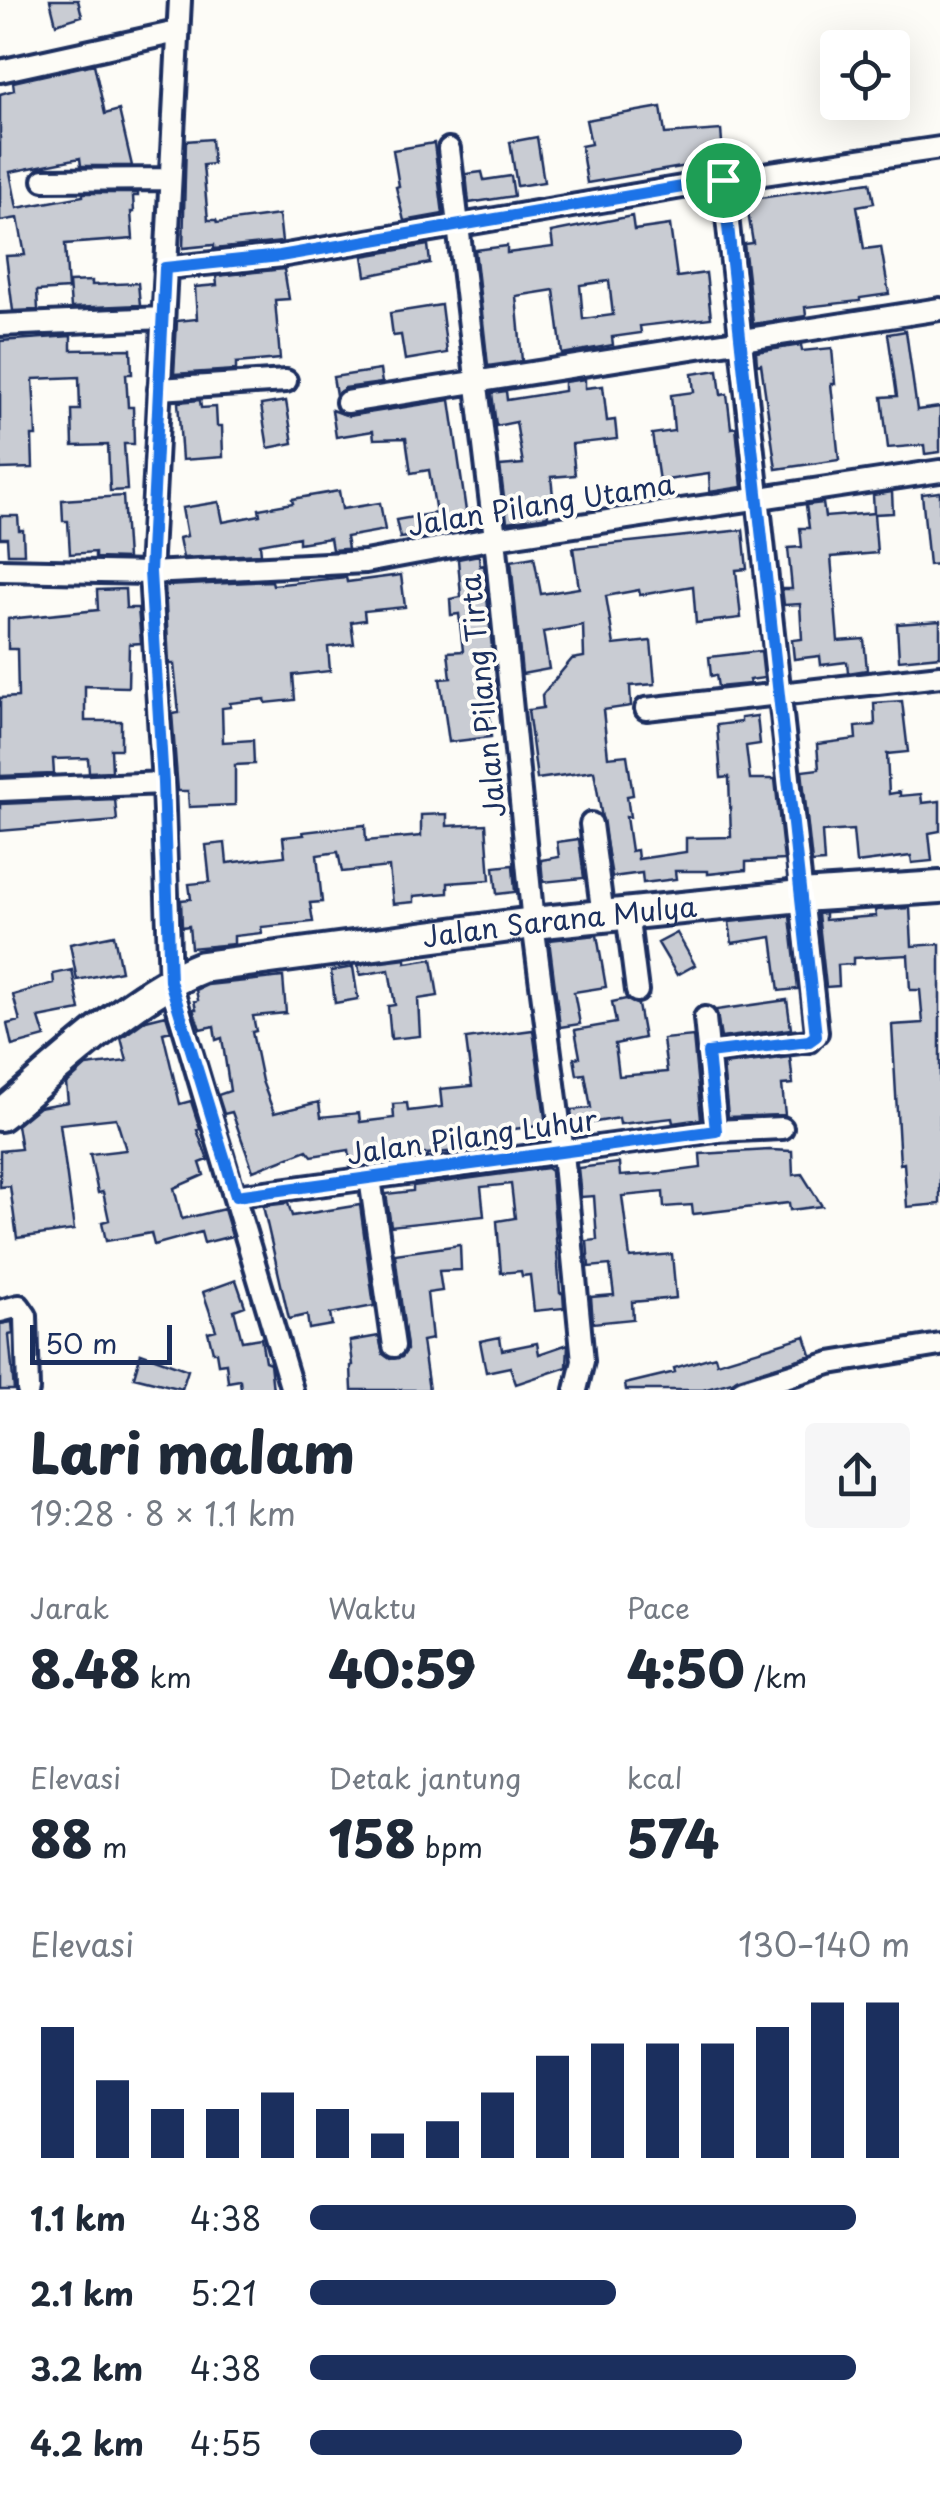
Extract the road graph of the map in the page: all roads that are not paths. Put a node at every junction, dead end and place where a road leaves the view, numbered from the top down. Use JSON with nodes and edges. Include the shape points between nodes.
{"nodes":[{"id":1,"x":180,"y":0,"type":"edge"},
{"id":2,"x":177,"y":32,"type":"junction"},
{"id":3,"x":0,"y":71,"type":"edge"},
{"id":4,"x":450,"y":148,"type":"dead end"},
{"id":5,"x":940,"y":148,"type":"edge"},
{"id":6,"x":44,"y":180,"type":"dead end"},
{"id":7,"x":170,"y":180,"type":"junction"},
{"id":8,"x":723,"y":180,"type":"junction"},
{"id":9,"x":459,"y":226,"type":"junction"},
{"id":10,"x":165,"y":268,"type":"junction"},
{"id":11,"x":940,"y":308,"type":"edge"},
{"id":12,"x":162,"y":318,"type":"junction"},
{"id":13,"x":0,"y":325,"type":"edge"},
{"id":14,"x":740,"y":338,"type":"junction"},
{"id":15,"x":286,"y":381,"type":"dead end"},
{"id":16,"x":477,"y":382,"type":"junction"},
{"id":17,"x":159,"y":389,"type":"junction"},
{"id":18,"x":347,"y":402,"type":"dead end"},
{"id":19,"x":940,"y":471,"type":"edge"},
{"id":20,"x":758,"y":499,"type":"junction"},
{"id":21,"x":495,"y":538,"type":"junction"},
{"id":22,"x":0,"y":570,"type":"edge"},
{"id":23,"x":150,"y":572,"type":"junction"},
{"id":24,"x":940,"y":676,"type":"edge"},
{"id":25,"x":779,"y":694,"type":"junction"},
{"id":26,"x":646,"y":709,"type":"dead end"},
{"id":27,"x":163,"y":783,"type":"junction"},
{"id":28,"x":0,"y":790,"type":"edge"},
{"id":29,"x":591,"y":824,"type":"dead end"},
{"id":30,"x":940,"y":887,"type":"edge"},
{"id":31,"x":801,"y":896,"type":"junction"},
{"id":32,"x":615,"y":914,"type":"junction"},
{"id":33,"x":532,"y":923,"type":"junction"},
{"id":34,"x":176,"y":978,"type":"junction"},
{"id":35,"x":637,"y":991,"type":"dead end"},
{"id":36,"x":705,"y":1018,"type":"dead end"},
{"id":37,"x":708,"y":1053,"type":"junction"},
{"id":38,"x":0,"y":1115,"type":"edge"},
{"id":39,"x":782,"y":1128,"type":"dead end"},
{"id":40,"x":716,"y":1131,"type":"junction"},
{"id":41,"x":563,"y":1153,"type":"junction"},
{"id":42,"x":370,"y":1178,"type":"junction"},
{"id":43,"x":236,"y":1196,"type":"junction"},
{"id":44,"x":0,"y":1312,"type":"edge"},
{"id":45,"x":940,"y":1345,"type":"edge"},
{"id":46,"x":394,"y":1346,"type":"dead end"},
{"id":47,"x":28,"y":1390,"type":"edge"},
{"id":48,"x":292,"y":1390,"type":"edge"},
{"id":49,"x":576,"y":1390,"type":"edge"},
{"id":50,"x":744,"y":1390,"type":"edge"}],
"edges":[{"from":1,"to":2,"type":"street"},
{"from":2,"to":3,"type":"street"},
{"from":2,"to":7,"type":"street"},
{"from":4,"to":9,"type":"street","name":"Jalan Pilang Tirta"},
{"from":5,"to":8,"type":"street"},
{"from":6,"to":7,"type":"street"},
{"from":7,"to":10,"type":"street"},
{"from":8,"to":9,"type":"street"},
{"from":8,"to":14,"type":"street"},
{"from":9,"to":10,"type":"street"},
{"from":9,"to":16,"type":"street","name":"Jalan Pilang Tirta"},
{"from":10,"to":12,"type":"street"},
{"from":11,"to":14,"type":"street"},
{"from":12,"to":13,"type":"street"},
{"from":12,"to":17,"type":"street"},
{"from":14,"to":16,"type":"street"},
{"from":14,"to":20,"type":"street"},
{"from":15,"to":17,"type":"street"},
{"from":16,"to":18,"type":"street"},
{"from":16,"to":21,"type":"street","name":"Jalan Pilang Tirta"},
{"from":17,"to":23,"type":"street"},
{"from":19,"to":20,"type":"street","name":"Jalan Pilang Utama"},
{"from":20,"to":21,"type":"street","name":"Jalan Pilang Utama"},
{"from":20,"to":25,"type":"street"},
{"from":21,"to":23,"type":"street","name":"Jalan Pilang Utama","via":[[365,562]]},
{"from":21,"to":33,"type":"street","name":"Jalan Pilang Tirta"},
{"from":22,"to":23,"type":"street","name":"Jalan Pilang Utama"},
{"from":23,"to":27,"type":"street"},
{"from":24,"to":25,"type":"street"},
{"from":25,"to":26,"type":"street"},
{"from":25,"to":31,"type":"street"},
{"from":27,"to":28,"type":"street"},
{"from":27,"to":34,"type":"street"},
{"from":29,"to":32,"type":"street"},
{"from":30,"to":31,"type":"street","name":"Jalan Sarana Mulya"},
{"from":31,"to":32,"type":"street","name":"Jalan Sarana Mulya"},
{"from":31,"to":37,"type":"street","via":[[816,1036]]},
{"from":32,"to":33,"type":"street","name":"Jalan Sarana Mulya"},
{"from":32,"to":35,"type":"street"},
{"from":33,"to":34,"type":"street","name":"Jalan Sarana Mulya","via":[[213,965]]},
{"from":33,"to":41,"type":"street","name":"Jalan Pilang Tirta"},
{"from":34,"to":38,"type":"street"},
{"from":34,"to":43,"type":"street"},
{"from":36,"to":37,"type":"street"},
{"from":37,"to":40,"type":"street"},
{"from":39,"to":40,"type":"street","name":"Jalan Pilang Luhur"},
{"from":40,"to":41,"type":"street","name":"Jalan Pilang Luhur"},
{"from":41,"to":42,"type":"street","name":"Jalan Pilang Luhur"},
{"from":41,"to":49,"type":"street","name":"Jalan Pilang Tirta","via":[[583,1361]]},
{"from":42,"to":43,"type":"street","name":"Jalan Pilang Luhur"},
{"from":42,"to":46,"type":"street"},
{"from":43,"to":48,"type":"street"},
{"from":44,"to":47,"type":"street","via":[[20,1306],[26,1316]]},
{"from":45,"to":50,"type":"street","via":[[830,1363]]}]}
